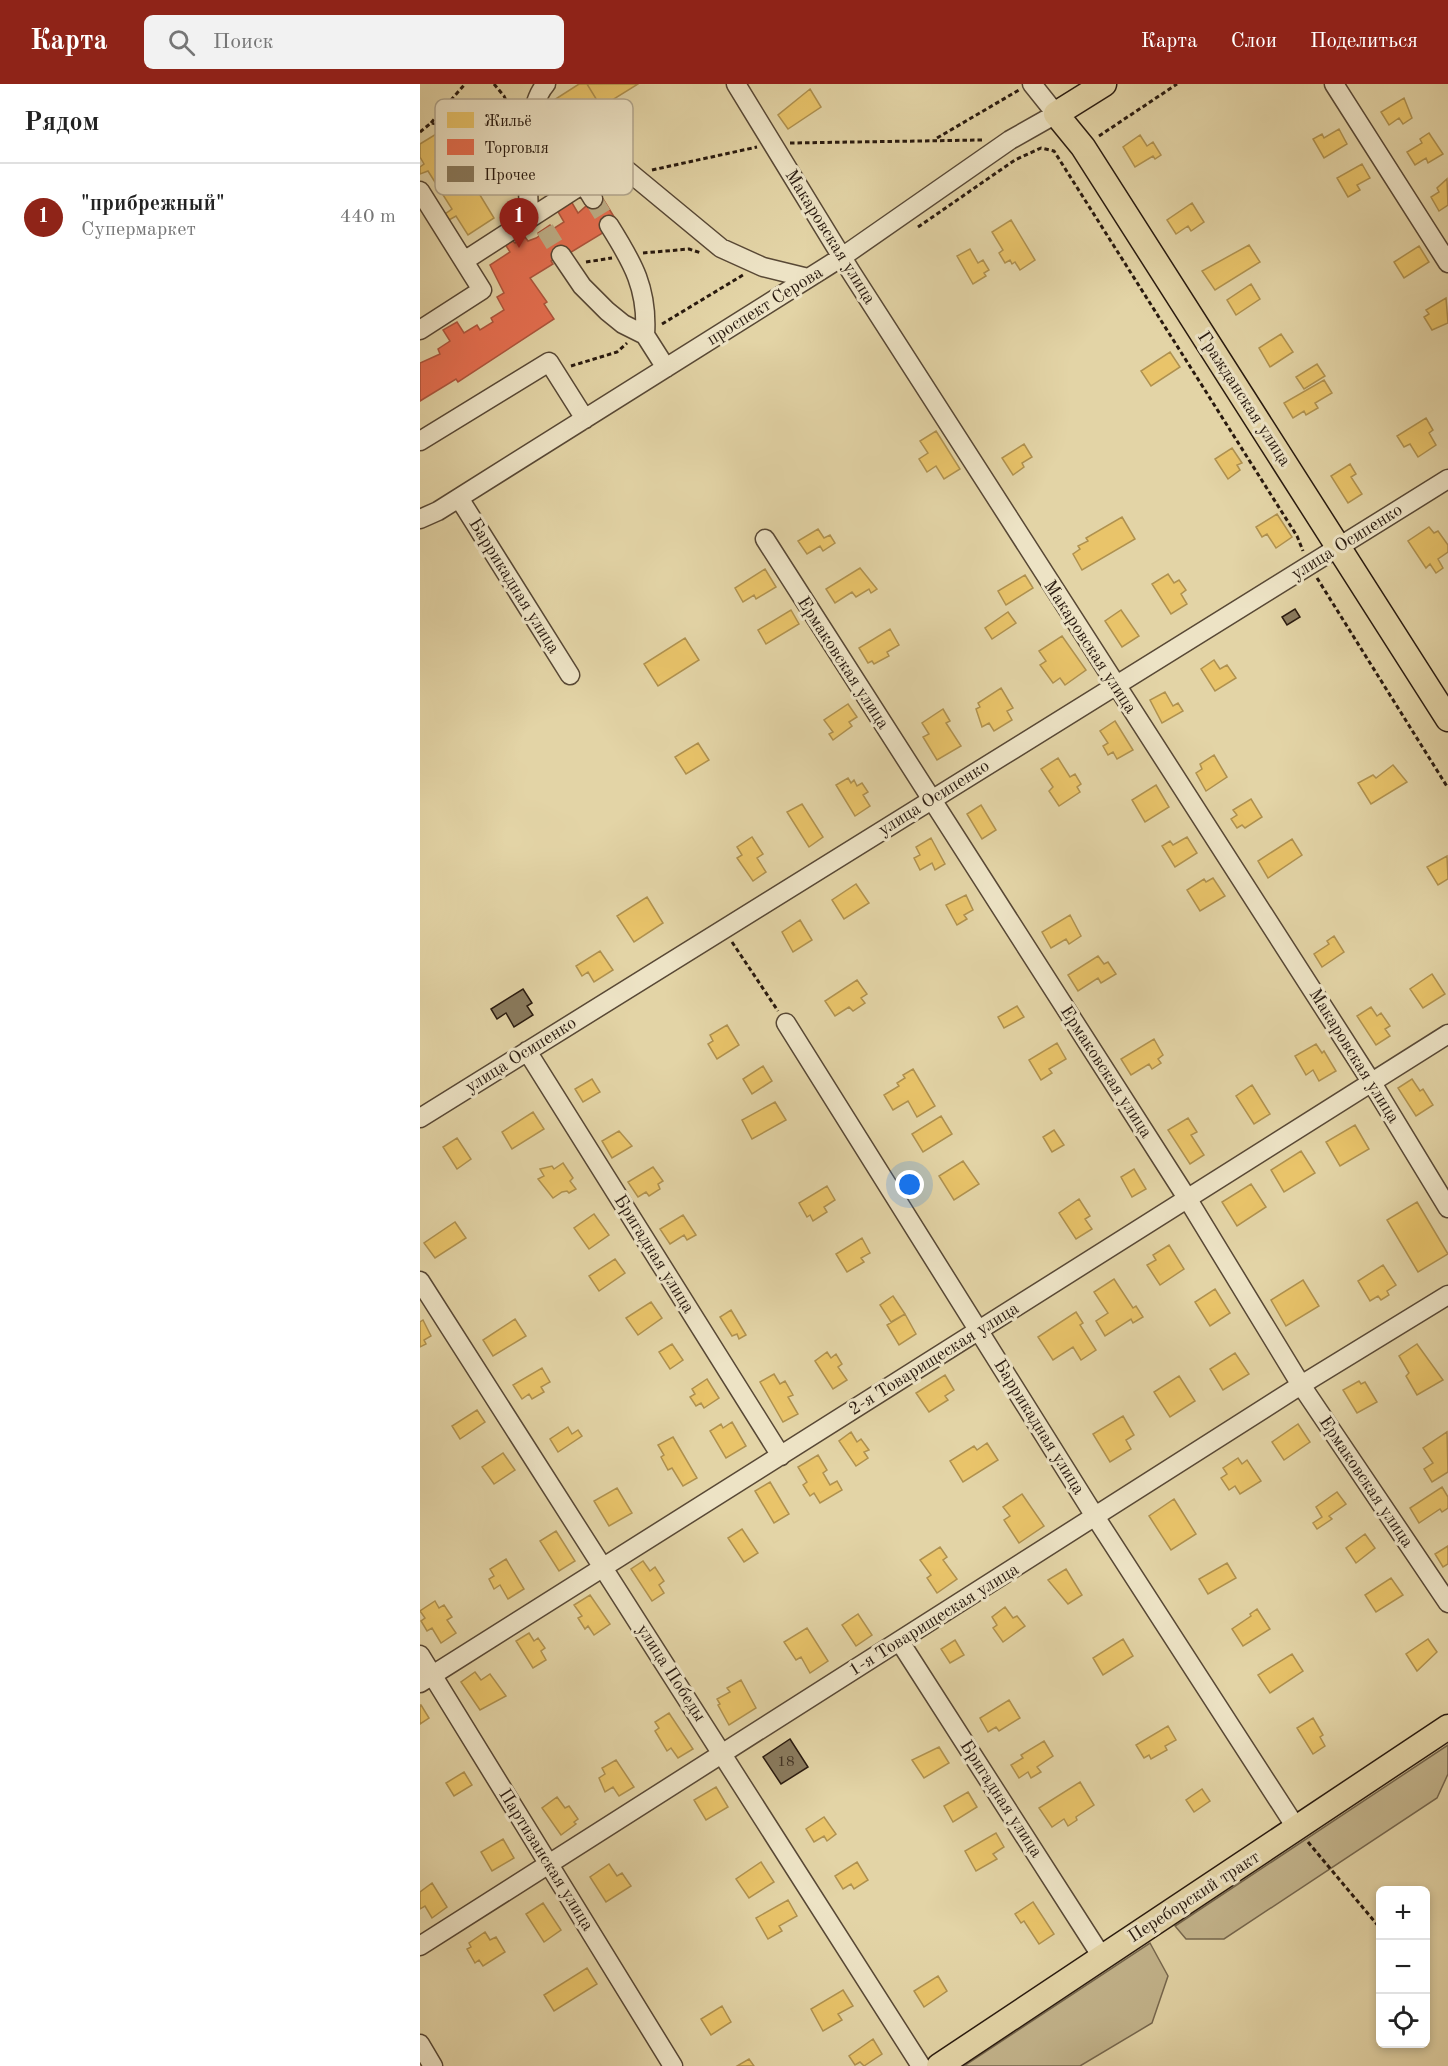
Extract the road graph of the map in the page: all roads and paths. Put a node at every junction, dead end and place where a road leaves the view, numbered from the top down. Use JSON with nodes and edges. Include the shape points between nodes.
{"nodes":[{"id":1,"x":465,"y":84,"type":"edge"},
{"id":2,"x":494,"y":84,"type":"edge"},
{"id":3,"x":546,"y":84,"type":"edge"},
{"id":4,"x":736,"y":84,"type":"edge"},
{"id":5,"x":1030,"y":84,"type":"edge"},
{"id":6,"x":1104,"y":84,"type":"edge"},
{"id":7,"x":1177,"y":84,"type":"edge"},
{"id":8,"x":1334,"y":84,"type":"edge"},
{"id":9,"x":452,"y":99,"type":"edge"},
{"id":10,"x":504,"y":99,"type":"edge"},
{"id":11,"x":537,"y":99,"type":"edge"},
{"id":12,"x":1056,"y":114,"type":"junction"},
{"id":13,"x":435,"y":118,"type":"edge"},
{"id":14,"x":431,"y":123,"type":"junction"},
{"id":15,"x":435,"y":124,"type":"edge"},
{"id":16,"x":420,"y":132,"type":"edge"},
{"id":17,"x":936,"y":139,"type":"junction"},
{"id":18,"x":1010,"y":140,"type":"junction"},
{"id":19,"x":772,"y":143,"type":"junction"},
{"id":20,"x":1083,"y":147,"type":"junction"},
{"id":21,"x":1062,"y":160,"type":"junction"},
{"id":22,"x":634,"y":175,"type":"joint"},
{"id":23,"x":420,"y":191,"type":"edge"},
{"id":24,"x":533,"y":195,"type":"edge"},
{"id":25,"x":560,"y":195,"type":"edge"},
{"id":26,"x":590,"y":195,"type":"edge"},
{"id":27,"x":593,"y":199,"type":"tunnel mouth"},
{"id":28,"x":534,"y":216,"type":"junction"},
{"id":29,"x":609,"y":225,"type":"tunnel mouth"},
{"id":30,"x":909,"y":232,"type":"dead end"},
{"id":31,"x":561,"y":255,"type":"tunnel mouth"},
{"id":32,"x":842,"y":258,"type":"junction"},
{"id":33,"x":464,"y":261,"type":"junction"},
{"id":34,"x":1448,"y":263,"type":"edge"},
{"id":35,"x":808,"y":278,"type":"junction"},
{"id":36,"x":420,"y":330,"type":"edge"},
{"id":37,"x":645,"y":335,"type":"junction"},
{"id":38,"x":666,"y":368,"type":"junction"},
{"id":39,"x":585,"y":419,"type":"junction"},
{"id":40,"x":420,"y":441,"type":"edge"},
{"id":41,"x":1448,"y":479,"type":"edge"},
{"id":42,"x":459,"y":498,"type":"junction"},
{"id":43,"x":420,"y":519,"type":"edge"},
{"id":44,"x":765,"y":539,"type":"dead end"},
{"id":45,"x":1338,"y":547,"type":"junction"},
{"id":46,"x":1309,"y":565,"type":"junction"},
{"id":47,"x":570,"y":675,"type":"dead end"},
{"id":48,"x":1114,"y":686,"type":"junction"},
{"id":49,"x":1448,"y":719,"type":"edge"},
{"id":50,"x":1448,"y":788,"type":"edge"},
{"id":51,"x":931,"y":799,"type":"junction"},
{"id":52,"x":723,"y":928,"type":"junction"},
{"id":53,"x":786,"y":1023,"type":"joint"},
{"id":54,"x":1448,"y":1034,"type":"edge"},
{"id":55,"x":527,"y":1051,"type":"junction"},
{"id":56,"x":1372,"y":1083,"type":"junction"},
{"id":57,"x":420,"y":1118,"type":"edge"},
{"id":58,"x":1187,"y":1198,"type":"junction"},
{"id":59,"x":1448,"y":1208,"type":"edge"},
{"id":60,"x":420,"y":1281,"type":"edge"},
{"id":61,"x":1448,"y":1295,"type":"edge"},
{"id":62,"x":979,"y":1331,"type":"junction"},
{"id":63,"x":1301,"y":1385,"type":"junction"},
{"id":64,"x":781,"y":1456,"type":"junction"},
{"id":65,"x":1096,"y":1518,"type":"junction"},
{"id":66,"x":604,"y":1568,"type":"junction"},
{"id":67,"x":1448,"y":1603,"type":"edge"},
{"id":68,"x":900,"y":1642,"type":"junction"},
{"id":69,"x":420,"y":1655,"type":"edge"},
{"id":70,"x":426,"y":1679,"type":"edge"},
{"id":71,"x":1448,"y":1727,"type":"edge"},
{"id":72,"x":723,"y":1754,"type":"junction"},
{"id":73,"x":1297,"y":1829,"type":"junction"},
{"id":74,"x":548,"y":1864,"type":"junction"},
{"id":75,"x":1376,"y":1923,"type":"edge"},
{"id":76,"x":420,"y":1946,"type":"edge"},
{"id":77,"x":1102,"y":1957,"type":"junction"},
{"id":78,"x":420,"y":2044,"type":"edge"},
{"id":79,"x":433,"y":2066,"type":"edge"},
{"id":80,"x":673,"y":2066,"type":"edge"},
{"id":81,"x":921,"y":2066,"type":"edge"},
{"id":82,"x":939,"y":2066,"type":"edge"}],
"edges":[{"from":1,"to":9,"type":"path"},
{"from":2,"to":10,"type":"path"},
{"from":3,"to":11,"type":"street"},
{"from":4,"to":19,"type":"street","name":"Макаровская улица"},
{"from":5,"to":12,"type":"street","name":"Гражданская улица"},
{"from":5,"to":17,"type":"path"},
{"from":6,"to":12,"type":"main road","name":"проспект Серова"},
{"from":7,"to":20,"type":"path"},
{"from":8,"to":34,"type":"street"},
{"from":12,"to":18,"type":"street","name":"проспект Серова"},
{"from":12,"to":20,"type":"main road","name":"Гражданская улица"},
{"from":13,"to":14,"type":"path"},
{"from":14,"to":15,"type":"path"},
{"from":14,"to":16,"type":"path"},
{"from":17,"to":18,"type":"path"},
{"from":17,"to":19,"type":"path"},
{"from":18,"to":32,"type":"street","name":"проспект Серова"},
{"from":19,"to":22,"type":"path"},
{"from":19,"to":32,"type":"street","name":"Макаровская улица"},
{"from":20,"to":21,"type":"path"},
{"from":20,"to":45,"type":"main road","name":"Гражданская улица"},
{"from":21,"to":30,"type":"path","via":[[1048,148],[1032,151]]},
{"from":21,"to":46,"type":"path","via":[[1297,536]]},
{"from":22,"to":35,"type":"street","via":[[721,248],[763,267]]},
{"from":23,"to":33,"type":"street"},
{"from":24,"to":28,"type":"street"},
{"from":25,"to":28,"type":"street"},
{"from":26,"to":27,"type":"street"},
{"from":28,"to":33,"type":"street"},
{"from":29,"to":37,"type":"street","via":[[639,278],[646,313]]},
{"from":31,"to":37,"type":"street","via":[[582,286],[607,311]]},
{"from":32,"to":35,"type":"street","name":"проспект Серова"},
{"from":32,"to":48,"type":"street","name":"Макаровская улица"},
{"from":33,"to":36,"type":"street","via":[[482,290]]},
{"from":35,"to":38,"type":"street","name":"проспект Серова"},
{"from":37,"to":38,"type":"street"},
{"from":38,"to":39,"type":"street","name":"проспект Серова"},
{"from":39,"to":40,"type":"street","via":[[549,362]]},
{"from":39,"to":42,"type":"street","name":"проспект Серова"},
{"from":41,"to":45,"type":"street","name":"улица Осипенко"},
{"from":42,"to":43,"type":"street","name":"проспект Серова"},
{"from":42,"to":47,"type":"street","name":"Баррикадная улица"},
{"from":44,"to":51,"type":"street","name":"Ермаковская улица"},
{"from":45,"to":46,"type":"street","name":"улица Осипенко"},
{"from":45,"to":49,"type":"main road","name":"Гражданская улица"},
{"from":46,"to":48,"type":"street","name":"улица Осипенко"},
{"from":46,"to":50,"type":"path"},
{"from":48,"to":51,"type":"street","name":"улица Осипенко"},
{"from":48,"to":56,"type":"street","name":"Макаровская улица"},
{"from":51,"to":52,"type":"street","name":"улица Осипенко"},
{"from":51,"to":58,"type":"street","name":"Ермаковская улица"},
{"from":52,"to":53,"type":"path"},
{"from":52,"to":55,"type":"street","name":"улица Осипенко"},
{"from":53,"to":62,"type":"street","name":"Баррикадная улица"},
{"from":54,"to":56,"type":"street","name":"2-я Товарищеская улица"},
{"from":55,"to":57,"type":"street","name":"улица Осипенко"},
{"from":55,"to":64,"type":"street","name":"Бригадная улица"},
{"from":56,"to":58,"type":"street","name":"2-я Товарищеская улица"},
{"from":56,"to":59,"type":"street","name":"Макаровская улица"},
{"from":58,"to":62,"type":"street","name":"2-я Товарищеская улица"},
{"from":58,"to":63,"type":"street","name":"Ермаковская улица"},
{"from":60,"to":66,"type":"street","name":"улица Победы"},
{"from":61,"to":63,"type":"street","name":"1-я Товарищеская улица"},
{"from":62,"to":64,"type":"street","name":"2-я Товарищеская улица"},
{"from":62,"to":65,"type":"street","name":"Баррикадная улица"},
{"from":63,"to":65,"type":"street","name":"1-я Товарищеская улица"},
{"from":63,"to":67,"type":"street","name":"Ермаковская улица"},
{"from":64,"to":66,"type":"street","name":"2-я Товарищеская улица"},
{"from":65,"to":68,"type":"street","name":"1-я Товарищеская улица"},
{"from":65,"to":73,"type":"street","name":"Баррикадная улица"},
{"from":66,"to":70,"type":"street","name":"2-я Товарищеская улица"},
{"from":66,"to":72,"type":"street","name":"улица Победы"},
{"from":68,"to":72,"type":"street","name":"1-я Товарищеская улица"},
{"from":68,"to":77,"type":"street","name":"Бригадная улица"},
{"from":69,"to":70,"type":"street","name":"Партизанская улица"},
{"from":70,"to":74,"type":"street","name":"Партизанская улица"},
{"from":71,"to":73,"type":"main road","name":"Переборский тракт"},
{"from":72,"to":74,"type":"street","name":"1-я Товарищеская улица"},
{"from":72,"to":81,"type":"street","name":"улица Победы"},
{"from":73,"to":75,"type":"path"},
{"from":73,"to":77,"type":"main road","name":"Переборский тракт"},
{"from":74,"to":76,"type":"street","name":"1-я Товарищеская улица"},
{"from":74,"to":80,"type":"street","name":"Партизанская улица"},
{"from":77,"to":82,"type":"main road","name":"Переборский тракт"},
{"from":78,"to":79,"type":"street"}]}
